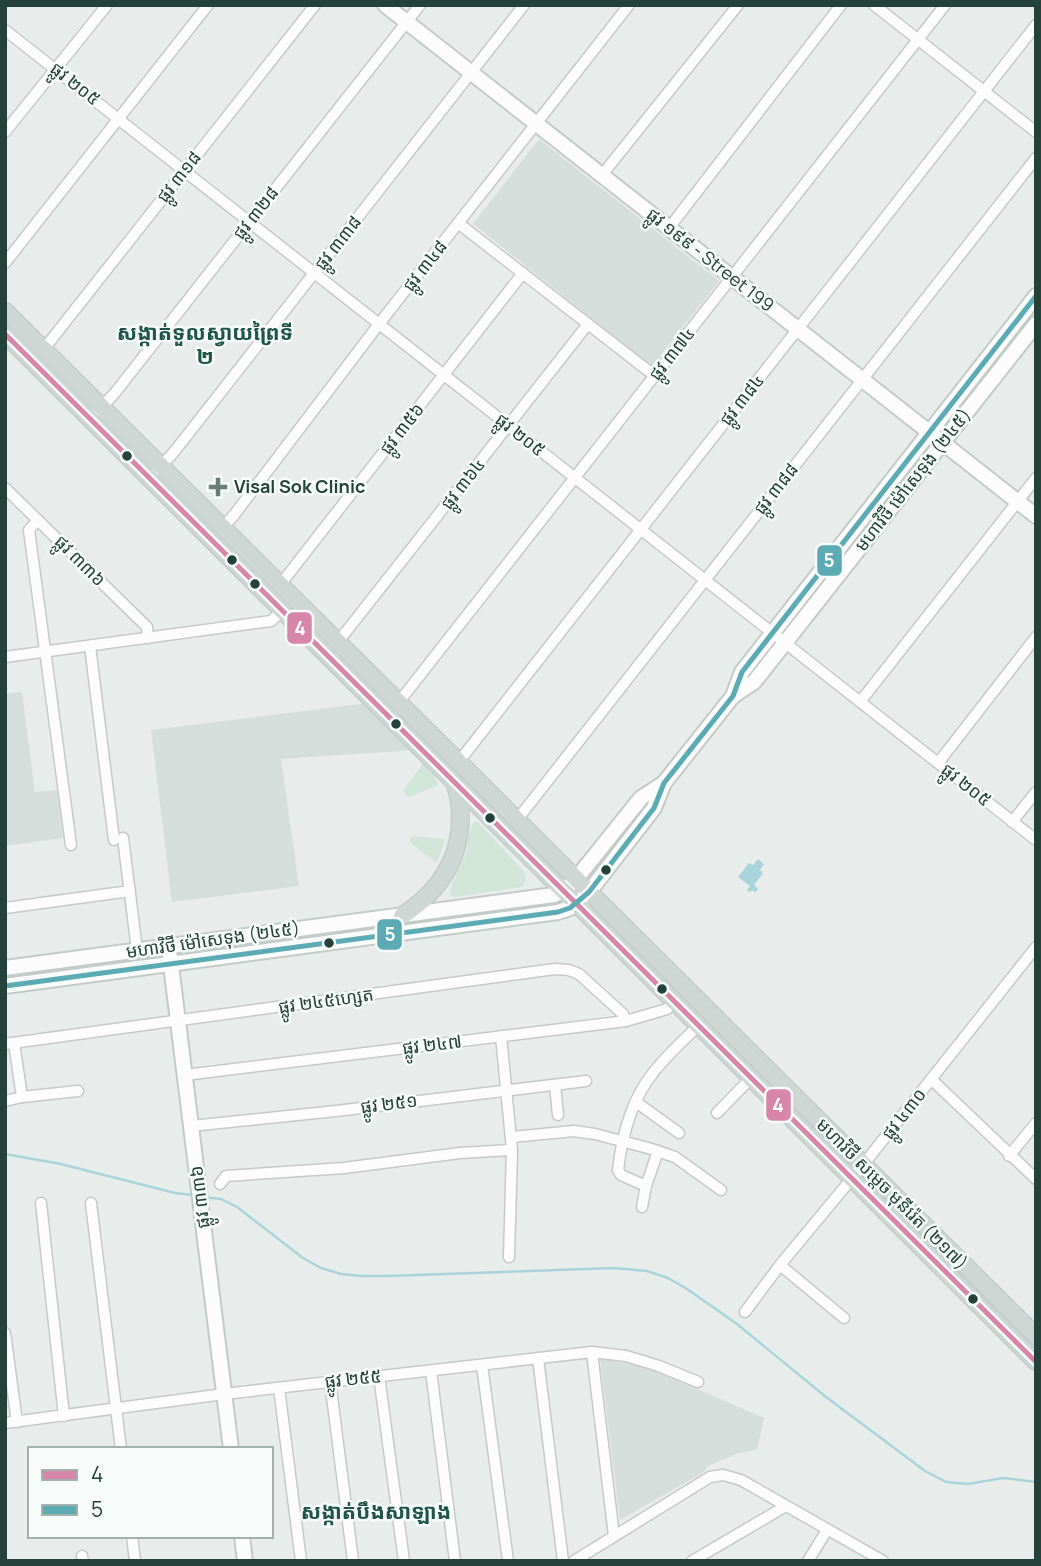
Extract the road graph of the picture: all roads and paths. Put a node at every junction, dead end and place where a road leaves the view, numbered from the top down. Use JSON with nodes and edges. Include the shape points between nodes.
{"nodes":[{"id":1,"x":107,"y":5,"type":"edge"},
{"id":2,"x":208,"y":5,"type":"edge"},
{"id":3,"x":315,"y":5,"type":"edge"},
{"id":4,"x":385,"y":5,"type":"edge"},
{"id":5,"x":420,"y":5,"type":"edge"},
{"id":6,"x":524,"y":5,"type":"edge"},
{"id":7,"x":629,"y":5,"type":"edge"},
{"id":8,"x":738,"y":5,"type":"edge"},
{"id":9,"x":841,"y":5,"type":"edge"},
{"id":10,"x":874,"y":5,"type":"edge"},
{"id":11,"x":945,"y":5,"type":"edge"},
{"id":12,"x":407,"y":22,"type":"junction"},
{"id":13,"x":1036,"y":25,"type":"edge"},
{"id":14,"x":5,"y":30,"type":"edge"},
{"id":15,"x":918,"y":40,"type":"junction"},
{"id":16,"x":56,"y":69,"type":"junction"},
{"id":17,"x":471,"y":73,"type":"junction"},
{"id":18,"x":984,"y":91,"type":"junction"},
{"id":19,"x":119,"y":119,"type":"junction"},
{"id":20,"x":536,"y":124,"type":"junction"},
{"id":21,"x":5,"y":132,"type":"edge"},
{"id":22,"x":1036,"y":132,"type":"edge"},
{"id":23,"x":1036,"y":158,"type":"edge"},
{"id":24,"x":184,"y":171,"type":"junction"},
{"id":25,"x":602,"y":175,"type":"junction"},
{"id":26,"x":250,"y":222,"type":"junction"},
{"id":27,"x":458,"y":223,"type":"junction"},
{"id":28,"x":669,"y":228,"type":"junction"},
{"id":29,"x":5,"y":263,"type":"edge"},
{"id":30,"x":314,"y":273,"type":"junction"},
{"id":31,"x":523,"y":273,"type":"junction"},
{"id":32,"x":732,"y":277,"type":"junction"},
{"id":33,"x":1036,"y":296,"type":"edge"},
{"id":34,"x":5,"y":311,"type":"edge"},
{"id":35,"x":379,"y":324,"type":"junction"},
{"id":36,"x":588,"y":324,"type":"junction"},
{"id":37,"x":1036,"y":324,"type":"edge"},
{"id":38,"x":798,"y":329,"type":"junction"},
{"id":39,"x":5,"y":335,"type":"edge"},
{"id":40,"x":44,"y":349,"type":"junction"},
{"id":41,"x":444,"y":375,"type":"junction"},
{"id":42,"x":655,"y":376,"type":"junction"},
{"id":43,"x":862,"y":379,"type":"junction"},
{"id":44,"x":96,"y":413,"type":"junction"},
{"id":45,"x":509,"y":426,"type":"junction"},
{"id":46,"x":929,"y":432,"type":"junction"},
{"id":47,"x":942,"y":442,"type":"junction"},
{"id":48,"x":155,"y":472,"type":"junction"},
{"id":49,"x":575,"y":478,"type":"junction"},
{"id":50,"x":1036,"y":478,"type":"edge"},
{"id":51,"x":5,"y":488,"type":"edge"},
{"id":52,"x":1017,"y":501,"type":"junction"},
{"id":53,"x":1036,"y":516,"type":"edge"},
{"id":54,"x":38,"y":520,"type":"junction"},
{"id":55,"x":223,"y":527,"type":"junction"},
{"id":56,"x":640,"y":529,"type":"junction"},
{"id":57,"x":705,"y":580,"type":"junction"},
{"id":58,"x":280,"y":585,"type":"junction"},
{"id":59,"x":283,"y":610,"type":"junction"},
{"id":60,"x":771,"y":632,"type":"junction"},
{"id":61,"x":1036,"y":637,"type":"edge"},
{"id":62,"x":148,"y":638,"type":"junction"},
{"id":63,"x":338,"y":642,"type":"junction"},
{"id":64,"x":785,"y":643,"type":"junction"},
{"id":65,"x":90,"y":646,"type":"junction"},
{"id":66,"x":45,"y":652,"type":"junction"},
{"id":67,"x":5,"y":657,"type":"edge"},
{"id":68,"x":733,"y":696,"type":"junction"},
{"id":69,"x":399,"y":702,"type":"junction"},
{"id":70,"x":860,"y":702,"type":"junction"},
{"id":71,"x":458,"y":762,"type":"junction"},
{"id":72,"x":938,"y":763,"type":"junction"},
{"id":73,"x":451,"y":779,"type":"junction"},
{"id":74,"x":664,"y":783,"type":"junction"},
{"id":75,"x":1036,"y":792,"type":"edge"},
{"id":76,"x":517,"y":820,"type":"junction"},
{"id":77,"x":1012,"y":822,"type":"junction"},
{"id":78,"x":1036,"y":840,"type":"edge"},
{"id":79,"x":71,"y":845,"type":"dead end"},
{"id":80,"x":576,"y":879,"type":"junction"},
{"id":81,"x":130,"y":891,"type":"junction"},
{"id":82,"x":564,"y":891,"type":"junction"},
{"id":83,"x":589,"y":892,"type":"junction"},
{"id":84,"x":576,"y":903,"type":"junction"},
{"id":85,"x":5,"y":908,"type":"edge"},
{"id":86,"x":402,"y":916,"type":"junction"},
{"id":87,"x":169,"y":946,"type":"junction"},
{"id":88,"x":1036,"y":947,"type":"edge"},
{"id":89,"x":137,"y":950,"type":"junction"},
{"id":90,"x":171,"y":964,"type":"junction"},
{"id":91,"x":5,"y":968,"type":"edge"},
{"id":92,"x":5,"y":986,"type":"edge"},
{"id":93,"x":674,"y":1001,"type":"junction"},
{"id":94,"x":178,"y":1021,"type":"junction"},
{"id":95,"x":626,"y":1021,"type":"junction"},
{"id":96,"x":699,"y":1025,"type":"junction"},
{"id":97,"x":501,"y":1036,"type":"junction"},
{"id":98,"x":10,"y":1044,"type":"edge"},
{"id":99,"x":185,"y":1075,"type":"junction"},
{"id":100,"x":751,"y":1077,"type":"junction"},
{"id":101,"x":931,"y":1079,"type":"junction"},
{"id":102,"x":586,"y":1081,"type":"dead end"},
{"id":103,"x":555,"y":1085,"type":"junction"},
{"id":104,"x":507,"y":1090,"type":"junction"},
{"id":105,"x":78,"y":1091,"type":"dead end"},
{"id":106,"x":22,"y":1097,"type":"junction"},
{"id":107,"x":5,"y":1101,"type":"edge"},
{"id":108,"x":636,"y":1102,"type":"junction"},
{"id":109,"x":717,"y":1113,"type":"dead end"},
{"id":110,"x":558,"y":1115,"type":"dead end"},
{"id":111,"x":1036,"y":1123,"type":"edge"},
{"id":112,"x":191,"y":1126,"type":"junction"},
{"id":113,"x":679,"y":1133,"type":"dead end"},
{"id":114,"x":512,"y":1137,"type":"junction"},
{"id":115,"x":621,"y":1142,"type":"junction"},
{"id":116,"x":512,"y":1150,"type":"junction"},
{"id":117,"x":657,"y":1151,"type":"junction"},
{"id":118,"x":1010,"y":1156,"type":"junction"},
{"id":119,"x":863,"y":1165,"type":"junction"},
{"id":120,"x":852,"y":1178,"type":"junction"},
{"id":121,"x":1036,"y":1179,"type":"edge"},
{"id":122,"x":220,"y":1184,"type":"dead end"},
{"id":123,"x":646,"y":1186,"type":"junction"},
{"id":124,"x":721,"y":1190,"type":"dead end"},
{"id":125,"x":41,"y":1203,"type":"dead end"},
{"id":126,"x":91,"y":1203,"type":"dead end"},
{"id":127,"x":642,"y":1207,"type":"dead end"},
{"id":128,"x":509,"y":1256,"type":"dead end"},
{"id":129,"x":780,"y":1265,"type":"junction"},
{"id":130,"x":745,"y":1312,"type":"dead end"},
{"id":131,"x":844,"y":1318,"type":"dead end"},
{"id":132,"x":5,"y":1333,"type":"edge"},
{"id":133,"x":1036,"y":1336,"type":"edge"},
{"id":134,"x":1012,"y":1338,"type":"junction"},
{"id":135,"x":592,"y":1352,"type":"junction"},
{"id":136,"x":538,"y":1358,"type":"junction"},
{"id":137,"x":1036,"y":1362,"type":"edge"},
{"id":138,"x":482,"y":1365,"type":"junction"},
{"id":139,"x":431,"y":1371,"type":"junction"},
{"id":140,"x":379,"y":1376,"type":"junction"},
{"id":141,"x":1036,"y":1376,"type":"edge"},
{"id":142,"x":330,"y":1381,"type":"junction"},
{"id":143,"x":698,"y":1382,"type":"dead end"},
{"id":144,"x":279,"y":1388,"type":"junction"},
{"id":145,"x":224,"y":1394,"type":"junction"},
{"id":146,"x":117,"y":1409,"type":"junction"},
{"id":147,"x":64,"y":1416,"type":"junction"},
{"id":148,"x":11,"y":1422,"type":"edge"},
{"id":149,"x":121,"y":1447,"type":"edge"},
{"id":150,"x":231,"y":1447,"type":"edge"},
{"id":151,"x":786,"y":1506,"type":"junction"},
{"id":152,"x":827,"y":1530,"type":"junction"},
{"id":153,"x":614,"y":1536,"type":"junction"},
{"id":154,"x":132,"y":1538,"type":"edge"},
{"id":155,"x":242,"y":1538,"type":"edge"},
{"id":156,"x":881,"y":1560,"type":"edge"},
{"id":157,"x":135,"y":1561,"type":"edge"},
{"id":158,"x":245,"y":1561,"type":"edge"},
{"id":159,"x":301,"y":1561,"type":"edge"},
{"id":160,"x":353,"y":1561,"type":"edge"},
{"id":161,"x":404,"y":1561,"type":"edge"},
{"id":162,"x":455,"y":1561,"type":"edge"},
{"id":163,"x":508,"y":1561,"type":"edge"},
{"id":164,"x":563,"y":1561,"type":"edge"},
{"id":165,"x":574,"y":1561,"type":"edge"},
{"id":166,"x":692,"y":1561,"type":"edge"},
{"id":167,"x":808,"y":1561,"type":"edge"}],
"edges":[{"from":1,"to":16,"type":"street"},
{"from":2,"to":19,"type":"street"},
{"from":3,"to":24,"type":"street","name":"ផ្លូវ ៣១៨"},
{"from":4,"to":12,"type":"main road","name":"ផ្លូវ ១៩៩ - Street 199"},
{"from":5,"to":12,"type":"street","name":"ផ្លូវ ៣២៨"},
{"from":6,"to":17,"type":"street","name":"ផ្លូវ ៣៣៨"},
{"from":7,"to":20,"type":"street","name":"ផ្លូវ ៣៤៨"},
{"from":8,"to":25,"type":"street"},
{"from":9,"to":28,"type":"street"},
{"from":10,"to":15,"type":"street"},
{"from":11,"to":15,"type":"street","name":"ផ្លូវ ៣៧៤"},
{"from":12,"to":17,"type":"main road","name":"ផ្លូវ ១៩៩ - Street 199"},
{"from":12,"to":26,"type":"street","name":"ផ្លូវ ៣២៨"},
{"from":13,"to":18,"type":"street","name":"ផ្លូវ ៣៨៤"},
{"from":14,"to":16,"type":"street","name":"ផ្លូវ ២០៥"},
{"from":15,"to":18,"type":"street"},
{"from":15,"to":32,"type":"street","name":"ផ្លូវ ៣៧៤"},
{"from":16,"to":19,"type":"street","name":"ផ្លូវ ២០៥"},
{"from":16,"to":21,"type":"street"},
{"from":17,"to":20,"type":"main road","name":"ផ្លូវ ១៩៩ - Street 199"},
{"from":17,"to":30,"type":"street","name":"ផ្លូវ ៣៣៨"},
{"from":18,"to":22,"type":"street"},
{"from":18,"to":38,"type":"street","name":"ផ្លូវ ៣៨៤"},
{"from":19,"to":24,"type":"street","name":"ផ្លូវ ២០៥"},
{"from":19,"to":29,"type":"street"},
{"from":20,"to":25,"type":"main road","name":"ផ្លូវ ១៩៩ - Street 199"},
{"from":20,"to":27,"type":"street","name":"ផ្លូវ ៣៤៨"},
{"from":23,"to":43,"type":"street","name":"ផ្លូវ ៣៨៨"},
{"from":24,"to":26,"type":"street","name":"ផ្លូវ ២០៥"},
{"from":24,"to":40,"type":"street","name":"ផ្លូវ ៣១៨"},
{"from":25,"to":28,"type":"main road","name":"ផ្លូវ ១៩៩ - Street 199"},
{"from":26,"to":30,"type":"street","name":"ផ្លូវ ២០៥"},
{"from":26,"to":44,"type":"street","name":"ផ្លូវ ៣២៨"},
{"from":27,"to":31,"type":"street"},
{"from":27,"to":35,"type":"street","name":"ផ្លូវ ៣៤៨"},
{"from":28,"to":32,"type":"main road","name":"ផ្លូវ ១៩៩ - Street 199"},
{"from":30,"to":35,"type":"street","name":"ផ្លូវ ២០៥"},
{"from":30,"to":48,"type":"street","name":"ផ្លូវ ៣៣៨"},
{"from":31,"to":36,"type":"street"},
{"from":31,"to":41,"type":"street","name":"ផ្លូវ ៣៥៦"},
{"from":32,"to":38,"type":"main road","name":"ផ្លូវ ១៩៩ - Street 199"},
{"from":32,"to":42,"type":"street","name":"ផ្លូវ ៣៧៤"},
{"from":33,"to":46,"type":"main road","name":"មហាវិថី ម៉ៅសេទុង (២៤៥)"},
{"from":34,"to":40,"type":"main road","name":"មហាវិថី សម្តេច មុនីរ៉េត (២១៧)"},
{"from":35,"to":41,"type":"street","name":"ផ្លូវ ២០៥"},
{"from":35,"to":55,"type":"street","name":"ផ្លូវ ៣៤៨"},
{"from":36,"to":42,"type":"street"},
{"from":36,"to":45,"type":"street","name":"ផ្លូវ ៣៦៤"},
{"from":37,"to":47,"type":"main road","name":"មហាវិថី ម៉ៅសេទុង (២៤៥)"},
{"from":38,"to":43,"type":"main road","name":"ផ្លូវ ១៩៩ - Street 199"},
{"from":38,"to":56,"type":"street","name":"ផ្លូវ ៣៨៤"},
{"from":39,"to":44,"type":"main road","name":"មហាវិថី សម្តេច មុនីរ៉េត (២១៧)"},
{"from":40,"to":44,"type":"main road","name":"មហាវិថី សម្តេច មុនីរ៉េត (២១៧)"},
{"from":41,"to":45,"type":"street","name":"ផ្លូវ ២០៥"},
{"from":41,"to":58,"type":"street","name":"ផ្លូវ ៣៥៦"},
{"from":42,"to":49,"type":"street","name":"ផ្លូវ ៣៧៤"},
{"from":43,"to":46,"type":"main road","name":"ផ្លូវ ១៩៩ - Street 199"},
{"from":43,"to":57,"type":"street","name":"ផ្លូវ ៣៨៨"},
{"from":44,"to":48,"type":"main road","name":"មហាវិថី សម្តេច មុនីរ៉េត (២១៧)"},
{"from":45,"to":49,"type":"street","name":"ផ្លូវ ២០៥"},
{"from":45,"to":63,"type":"street","name":"ផ្លូវ ៣៦៤"},
{"from":46,"to":47,"type":"main road","name":"ផ្លូវ ១៩៩ - Street 199"},
{"from":46,"to":60,"type":"main road","name":"មហាវិថី ម៉ៅសេទុង (២៤៥)"},
{"from":47,"to":52,"type":"main road","name":"ផ្លូវ ១៩៩ - Street 199"},
{"from":47,"to":64,"type":"main road","name":"មហាវិថី ម៉ៅសេទុង (២៤៥)"},
{"from":48,"to":55,"type":"main road","name":"មហាវិថី សម្តេច មុនីរ៉េត (២១៧)"},
{"from":48,"to":59,"type":"main road","name":"មហាវិថី សម្តេច មុនីរ៉េត (២១៧)"},
{"from":49,"to":56,"type":"street","name":"ផ្លូវ ២០៥"},
{"from":49,"to":69,"type":"street","name":"ផ្លូវ ៣៧៤"},
{"from":50,"to":52,"type":"street"},
{"from":51,"to":54,"type":"street","name":"ផ្លូវ ៣៣៦"},
{"from":52,"to":53,"type":"main road","name":"ផ្លូវ ១៩៩ - Street 199"},
{"from":52,"to":70,"type":"street"},
{"from":54,"to":62,"type":"street","name":"ផ្លូវ ៣៣៦","via":[[147,628]]},
{"from":54,"to":66,"type":"street","via":[[29,530]]},
{"from":55,"to":58,"type":"main road","name":"មហាវិថី សម្តេច មុនីរ៉េត (២១៧)"},
{"from":56,"to":57,"type":"street","name":"ផ្លូវ ២០៥"},
{"from":56,"to":71,"type":"street","name":"ផ្លូវ ៣៨៤"},
{"from":57,"to":60,"type":"street","name":"ផ្លូវ ២០៥"},
{"from":57,"to":76,"type":"street","name":"ផ្លូវ ៣៨៨"},
{"from":58,"to":63,"type":"main road","name":"មហាវិថី សម្តេច មុនីរ៉េត (២១៧)"},
{"from":59,"to":62,"type":"street","via":[[271,621]]},
{"from":59,"to":73,"type":"main road","name":"មហាវិថី សម្តេច មុនីរ៉េត (២១៧)"},
{"from":60,"to":64,"type":"street","name":"ផ្លូវ ២០៥"},
{"from":60,"to":68,"type":"main road","name":"មហាវិថី ម៉ៅសេទុង (២៤៥)","via":[[742,672]]},
{"from":61,"to":72,"type":"street"},
{"from":62,"to":65,"type":"street"},
{"from":63,"to":69,"type":"main road","name":"មហាវិថី សម្តេច មុនីរ៉េត (២១៧)"},
{"from":64,"to":68,"type":"main road","name":"មហាវិថី ម៉ៅសេទុង (២៤៥)","via":[[754,682]]},
{"from":64,"to":70,"type":"street","name":"ផ្លូវ ២០៥"},
{"from":65,"to":66,"type":"street"},
{"from":65,"to":81,"type":"street"},
{"from":66,"to":67,"type":"street"},
{"from":66,"to":79,"type":"street"},
{"from":68,"to":74,"type":"main road","name":"មហាវិថី ម៉ៅសេទុង (២៤៥)"},
{"from":69,"to":71,"type":"main road","name":"មហាវិថី សម្តេច មុនីរ៉េត (២១៧)"},
{"from":70,"to":72,"type":"street","name":"ផ្លូវ ២០៥"},
{"from":71,"to":73,"type":"street","name":"ផ្លូវ ៣៨៤"},
{"from":71,"to":76,"type":"main road","name":"មហាវិថី សម្តេច មុនីរ៉េត (២១៧)"},
{"from":72,"to":77,"type":"street","name":"ផ្លូវ ២០៥"},
{"from":73,"to":82,"type":"main road","name":"មហាវិថី សម្តេច មុនីរ៉េត (២១៧)"},
{"from":73,"to":86,"type":"main road","via":[[460,809],[454,855],[434,891]]},
{"from":74,"to":80,"type":"main road","name":"មហាវិថី ម៉ៅសេទុង (២៤៥)","via":[[642,798]]},
{"from":74,"to":83,"type":"main road","name":"មហាវិថី ម៉ៅសេទុង (២៤៥)","via":[[654,808]]},
{"from":75,"to":77,"type":"street"},
{"from":76,"to":80,"type":"main road","name":"មហាវិថី សម្តេច មុនីរ៉េត (២១៧)"},
{"from":77,"to":78,"type":"street","name":"ផ្លូវ ២០៥"},
{"from":80,"to":82,"type":"main road","name":"មហាវិថី ម៉ៅសេទុង (២៤៥)"},
{"from":80,"to":83,"type":"main road","name":"មហាវិថី សម្តេច មុនីរ៉េត (២១៧)"},
{"from":81,"to":85,"type":"street"},
{"from":81,"to":89,"type":"street"},
{"from":82,"to":84,"type":"main road","name":"មហាវិថី សម្តេច មុនីរ៉េត (២១៧)"},
{"from":82,"to":86,"type":"main road","name":"មហាវិថី ម៉ៅសេទុង (២៤៥)"},
{"from":83,"to":84,"type":"main road","name":"មហាវិថី ម៉ៅសេទុង (២៤៥)"},
{"from":83,"to":119,"type":"main road","name":"មហាវិថី សម្តេច មុនីរ៉េត (២១៧)"},
{"from":84,"to":90,"type":"main road","name":"មហាវិថី ម៉ៅសេទុង (២៤៥)","via":[[558,912]]},
{"from":84,"to":93,"type":"main road","name":"មហាវិថី សម្តេច មុនីរ៉េត (២១៧)"},
{"from":86,"to":87,"type":"main road","name":"មហាវិថី ម៉ៅសេទុង (២៤៥)"},
{"from":87,"to":89,"type":"main road","name":"មហាវិថី ម៉ៅសេទុង (២៤៥)"},
{"from":87,"to":90,"type":"main road","name":"ផ្លូវ ៣៣៦"},
{"from":88,"to":101,"type":"street","name":"ផ្លូវ ៤៣០"},
{"from":89,"to":91,"type":"main road","name":"មហាវិថី ម៉ៅសេទុង (២៤៥)"},
{"from":90,"to":92,"type":"main road","name":"មហាវិថី ម៉ៅសេទុង (២៤៥)"},
{"from":90,"to":94,"type":"main road","name":"ផ្លូវ ៣៣៦"},
{"from":93,"to":95,"type":"street","name":"ផ្លូវ ២៤៧","via":[[667,1009]]},
{"from":93,"to":96,"type":"main road","name":"មហាវិថី សម្តេច មុនីរ៉េត (២១៧)"},
{"from":94,"to":95,"type":"street","name":"ផ្លូវ ២៤៥ហ្សេត","via":[[555,969],[579,974]]},
{"from":94,"to":98,"type":"street","name":"ផ្លូវ ២៤៥ហ្សេត"},
{"from":94,"to":99,"type":"main road","name":"ផ្លូវ ៣៣៦"},
{"from":95,"to":97,"type":"street","name":"ផ្លូវ ២៤៧"},
{"from":96,"to":100,"type":"main road","name":"មហាវិថី សម្តេច មុនីរ៉េត (២១៧)"},
{"from":96,"to":108,"type":"street","via":[[653,1072]]},
{"from":97,"to":99,"type":"street","name":"ផ្លូវ ២៤៧"},
{"from":97,"to":104,"type":"street"},
{"from":98,"to":106,"type":"street"},
{"from":99,"to":112,"type":"main road","name":"ផ្លូវ ៣៣៦"},
{"from":100,"to":109,"type":"street"},
{"from":100,"to":120,"type":"main road","name":"មហាវិថី សម្តេច មុនីរ៉េត (២១៧)"},
{"from":101,"to":118,"type":"street"},
{"from":101,"to":119,"type":"street","name":"ផ្លូវ ៤៣០"},
{"from":102,"to":103,"type":"street","name":"ផ្លូវ ២៥១"},
{"from":103,"to":104,"type":"street","name":"ផ្លូវ ២៥១"},
{"from":103,"to":110,"type":"street"},
{"from":104,"to":112,"type":"street","name":"ផ្លូវ ២៥១"},
{"from":104,"to":114,"type":"street"},
{"from":105,"to":106,"type":"street"},
{"from":106,"to":107,"type":"street"},
{"from":108,"to":113,"type":"street"},
{"from":108,"to":115,"type":"street"},
{"from":111,"to":118,"type":"street"},
{"from":112,"to":145,"type":"main road","name":"ផ្លូវ ៣៣៦"},
{"from":114,"to":115,"type":"street","via":[[574,1131]]},
{"from":114,"to":116,"type":"street"},
{"from":115,"to":117,"type":"street"},
{"from":115,"to":123,"type":"street","via":[[619,1172]]},
{"from":116,"to":122,"type":"street","via":[[226,1176]]},
{"from":116,"to":128,"type":"street"},
{"from":117,"to":123,"type":"street"},
{"from":117,"to":124,"type":"street","via":[[675,1157]]},
{"from":118,"to":121,"type":"street"},
{"from":119,"to":120,"type":"street","name":"ផ្លូវ ៤៣០"},
{"from":119,"to":133,"type":"main road","name":"មហាវិថី សម្តេច មុនីរ៉េត (២១៧)"},
{"from":120,"to":129,"type":"street","name":"ផ្លូវ ៤៣០"},
{"from":120,"to":134,"type":"main road","name":"មហាវិថី សម្តេច មុនីរ៉េត (២១៧)"},
{"from":123,"to":127,"type":"street"},
{"from":125,"to":147,"type":"street"},
{"from":126,"to":146,"type":"street"},
{"from":129,"to":130,"type":"street","name":"ផ្លូវ ៤៣០"},
{"from":129,"to":131,"type":"street"},
{"from":132,"to":148,"type":"street"},
{"from":134,"to":137,"type":"main road","name":"មហាវិថី សម្តេច មុនីរ៉េត (២១៧)"},
{"from":134,"to":141,"type":"main road"},
{"from":135,"to":136,"type":"street","name":"ផ្លូវ ២៥៥"},
{"from":135,"to":143,"type":"street","name":"ផ្លូវ ២៥៥","via":[[626,1356]]},
{"from":135,"to":153,"type":"street"},
{"from":136,"to":138,"type":"street","name":"ផ្លូវ ២៥៥"},
{"from":136,"to":164,"type":"street"},
{"from":138,"to":139,"type":"street","name":"ផ្លូវ ២៥៥"},
{"from":138,"to":163,"type":"street"},
{"from":139,"to":140,"type":"street","name":"ផ្លូវ ២៥៥"},
{"from":139,"to":162,"type":"street"},
{"from":140,"to":142,"type":"street","name":"ផ្លូវ ២៥៥"},
{"from":140,"to":161,"type":"street"},
{"from":142,"to":144,"type":"street","name":"ផ្លូវ ២៥៥"},
{"from":142,"to":160,"type":"street"},
{"from":144,"to":145,"type":"street","name":"ផ្លូវ ២៥៥"},
{"from":144,"to":159,"type":"street"},
{"from":145,"to":146,"type":"street","name":"ផ្លូវ ២៥៥"},
{"from":145,"to":150,"type":"main road","name":"ផ្លូវ ៣៣៦"},
{"from":146,"to":147,"type":"street","name":"ផ្លូវ ២៥៥"},
{"from":146,"to":149,"type":"street"},
{"from":147,"to":148,"type":"street","name":"ផ្លូវ ២៥៥"},
{"from":151,"to":152,"type":"street"},
{"from":151,"to":153,"type":"street","via":[[723,1475],[710,1478]]},
{"from":151,"to":166,"type":"street"},
{"from":152,"to":156,"type":"street"},
{"from":152,"to":167,"type":"street"},
{"from":153,"to":165,"type":"street"},
{"from":154,"to":157,"type":"street"},
{"from":155,"to":158,"type":"main road"}]}
